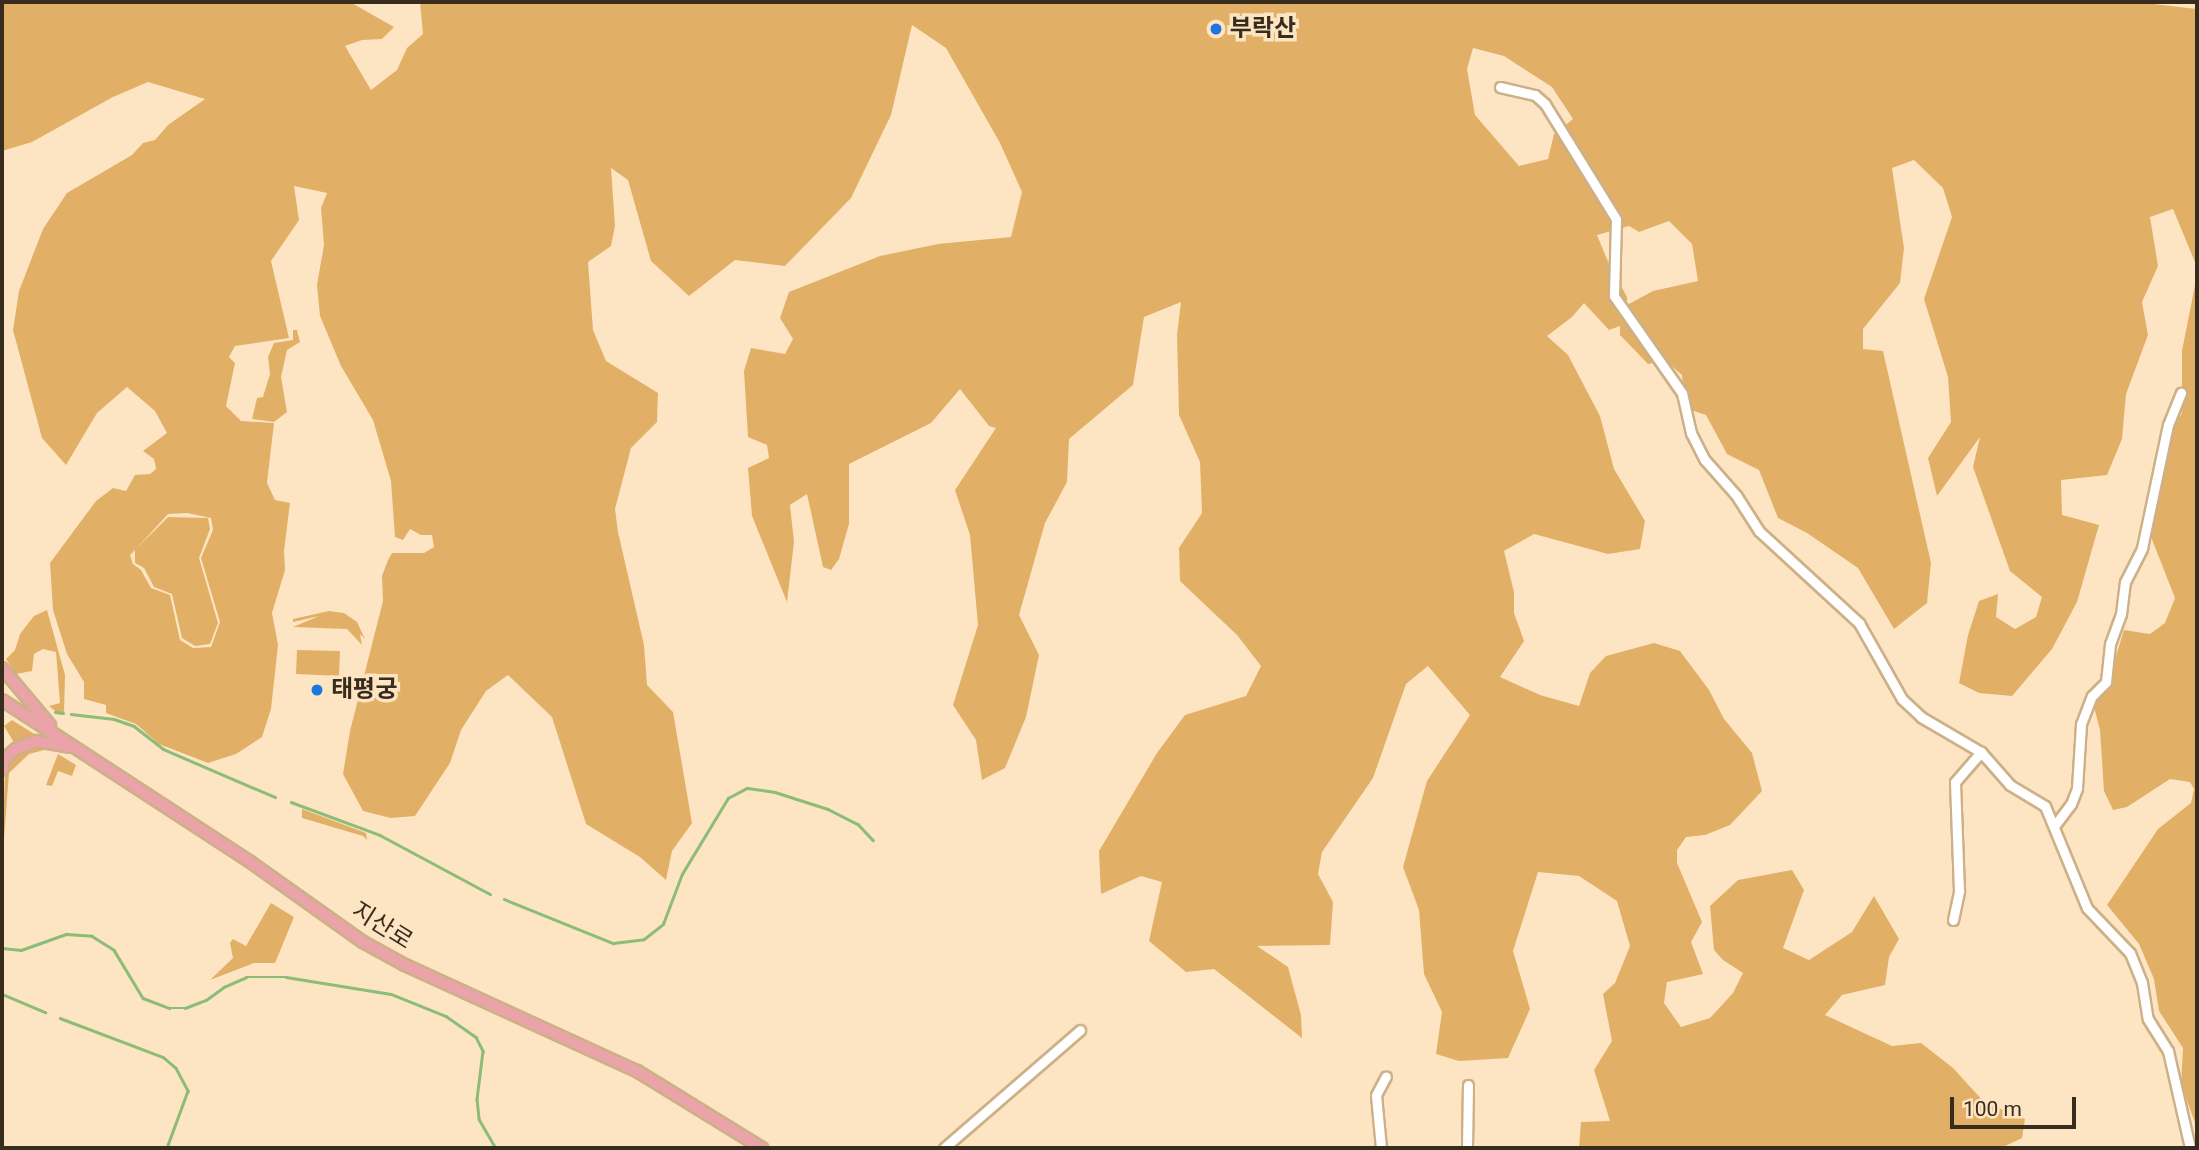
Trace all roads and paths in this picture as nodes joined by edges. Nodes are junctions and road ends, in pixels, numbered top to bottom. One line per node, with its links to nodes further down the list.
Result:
1 (1500, 87): 7 (street)
2 (2181, 393): 9 (street)
3 (2, 668): 5 (main road)
4 (2, 700): 5 (main road, 지산로)
5 (59, 736): 6 (main road, 지산로)
6 (81, 750): 8 (main road); 14 (main road, 지산로)
7 (1981, 752): 9 (street); 10 (street)
8 (2, 770)
9 (2055, 825): 18 (street)
10 (1952, 920)
11 (1080, 1030): 15 (street)
12 (1386, 1076): 16 (street)
13 (1468, 1085): 17 (street)
14 (762, 1148)
15 (944, 1148)
16 (1381, 1148)
17 (1467, 1148)
18 (2190, 1148)

